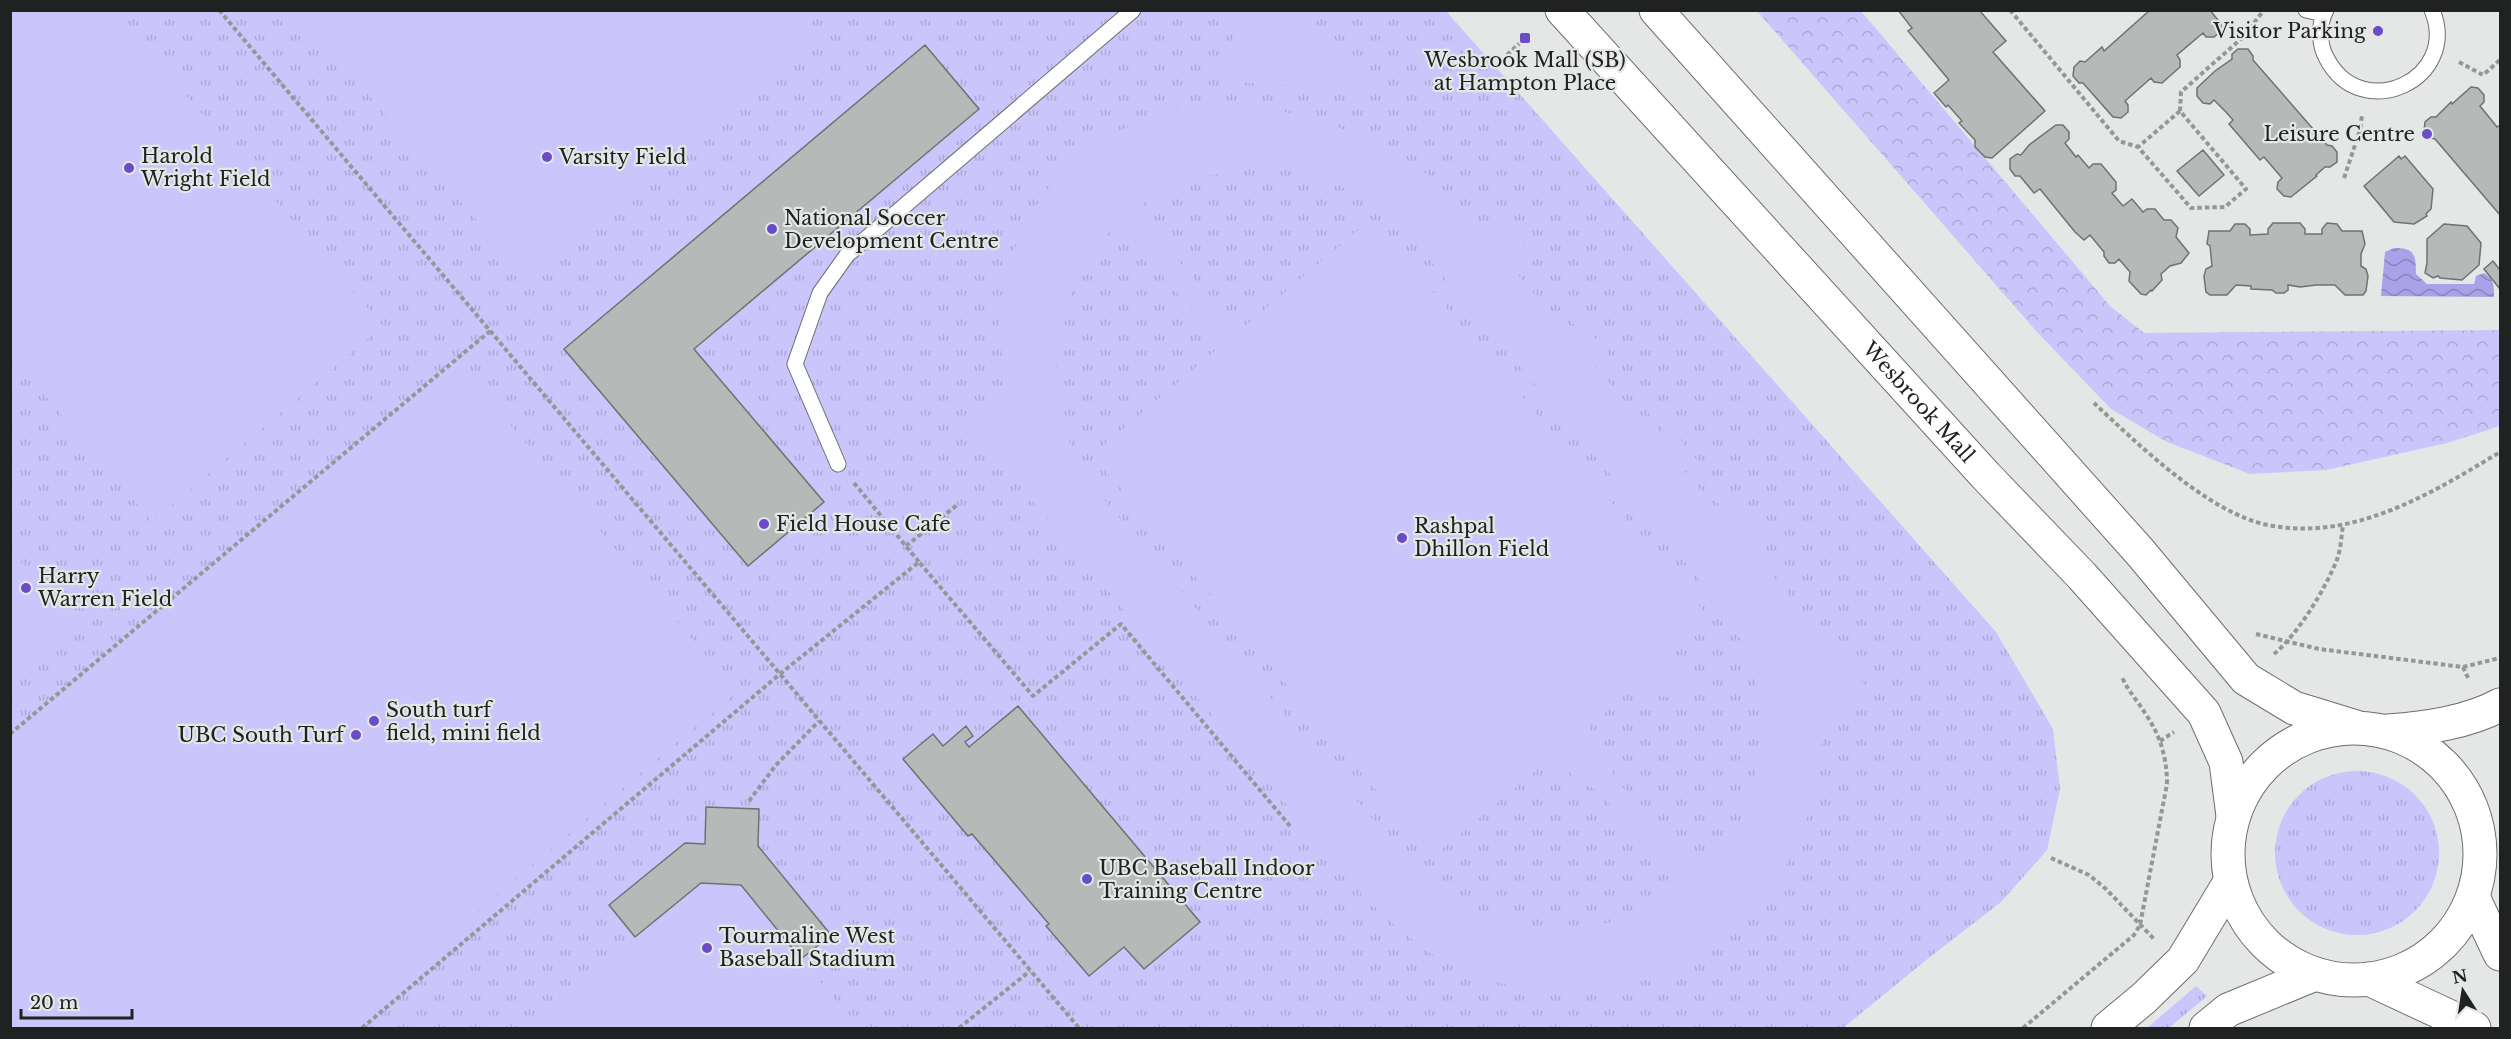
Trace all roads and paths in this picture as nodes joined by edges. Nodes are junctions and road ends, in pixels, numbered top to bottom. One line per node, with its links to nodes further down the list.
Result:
1 (219, 10): 18 (path)
2 (1134, 10): 21 (lane)
3 (1562, 10): 36 (main road, Wesbrook Mall)
4 (1656, 10): 33 (main road)
5 (2010, 10): 16 (path)
6 (2264, 10): 15 (path)
7 (2306, 10): 9 (lane)
8 (2432, 10): 14 (lane)
9 (2325, 12): 14 (lane)
10 (1525, 38): 11 (path)
11 (1507, 55)
12 (2500, 60): 13 (path)
13 (2484, 75)
14 (2364, 90): 17 (path)
15 (2180, 111): 16 (path); 16 (path)
16 (2139, 147)
17 (2344, 178)
18 (490, 331): 28 (path); 34 (path)
19 (2094, 403): 23 (path)
20 (2500, 452): 23 (path)
21 (838, 464): 24 (path)
22 (957, 505): 24 (path)
23 (2343, 526): 27 (path)
24 (906, 546): 25 (path)
25 (919, 562): 28 (path); 37 (path)
26 (2500, 658): 27 (path)
27 (2463, 667): 29 (path)
28 (780, 674): 32 (path); 49 (path)
29 (2473, 687)
30 (2128, 691): 43 (path)
31 (2500, 705): 33 (main road)
32 (819, 721): 35 (path); 46 (path)
33 (2371, 729): 36 (main road); 40 (main road)
34 (10, 734)
35 (749, 801)
36 (2233, 816): 41 (main road)
37 (1290, 826)
38 (2500, 829): 40 (main road)
39 (2051, 858): 43 (path)
40 (2481, 859): 42 (main road)
41 (2230, 882): 47 (main road); 53 (main road)
42 (2473, 897): 45 (main road); 48 (main road)
43 (2140, 925): 44 (path); 52 (path)
44 (2159, 943)
45 (2500, 954)
46 (1030, 971): 50 (path); 51 (path)
47 (2315, 974): 48 (main road); 54 (main road)
48 (2369, 979): 55 (main road)
49 (362, 1029)
50 (959, 1029)
51 (1079, 1029)
52 (2023, 1029)
53 (2108, 1029)
54 (2206, 1029)
55 (2474, 1029)

